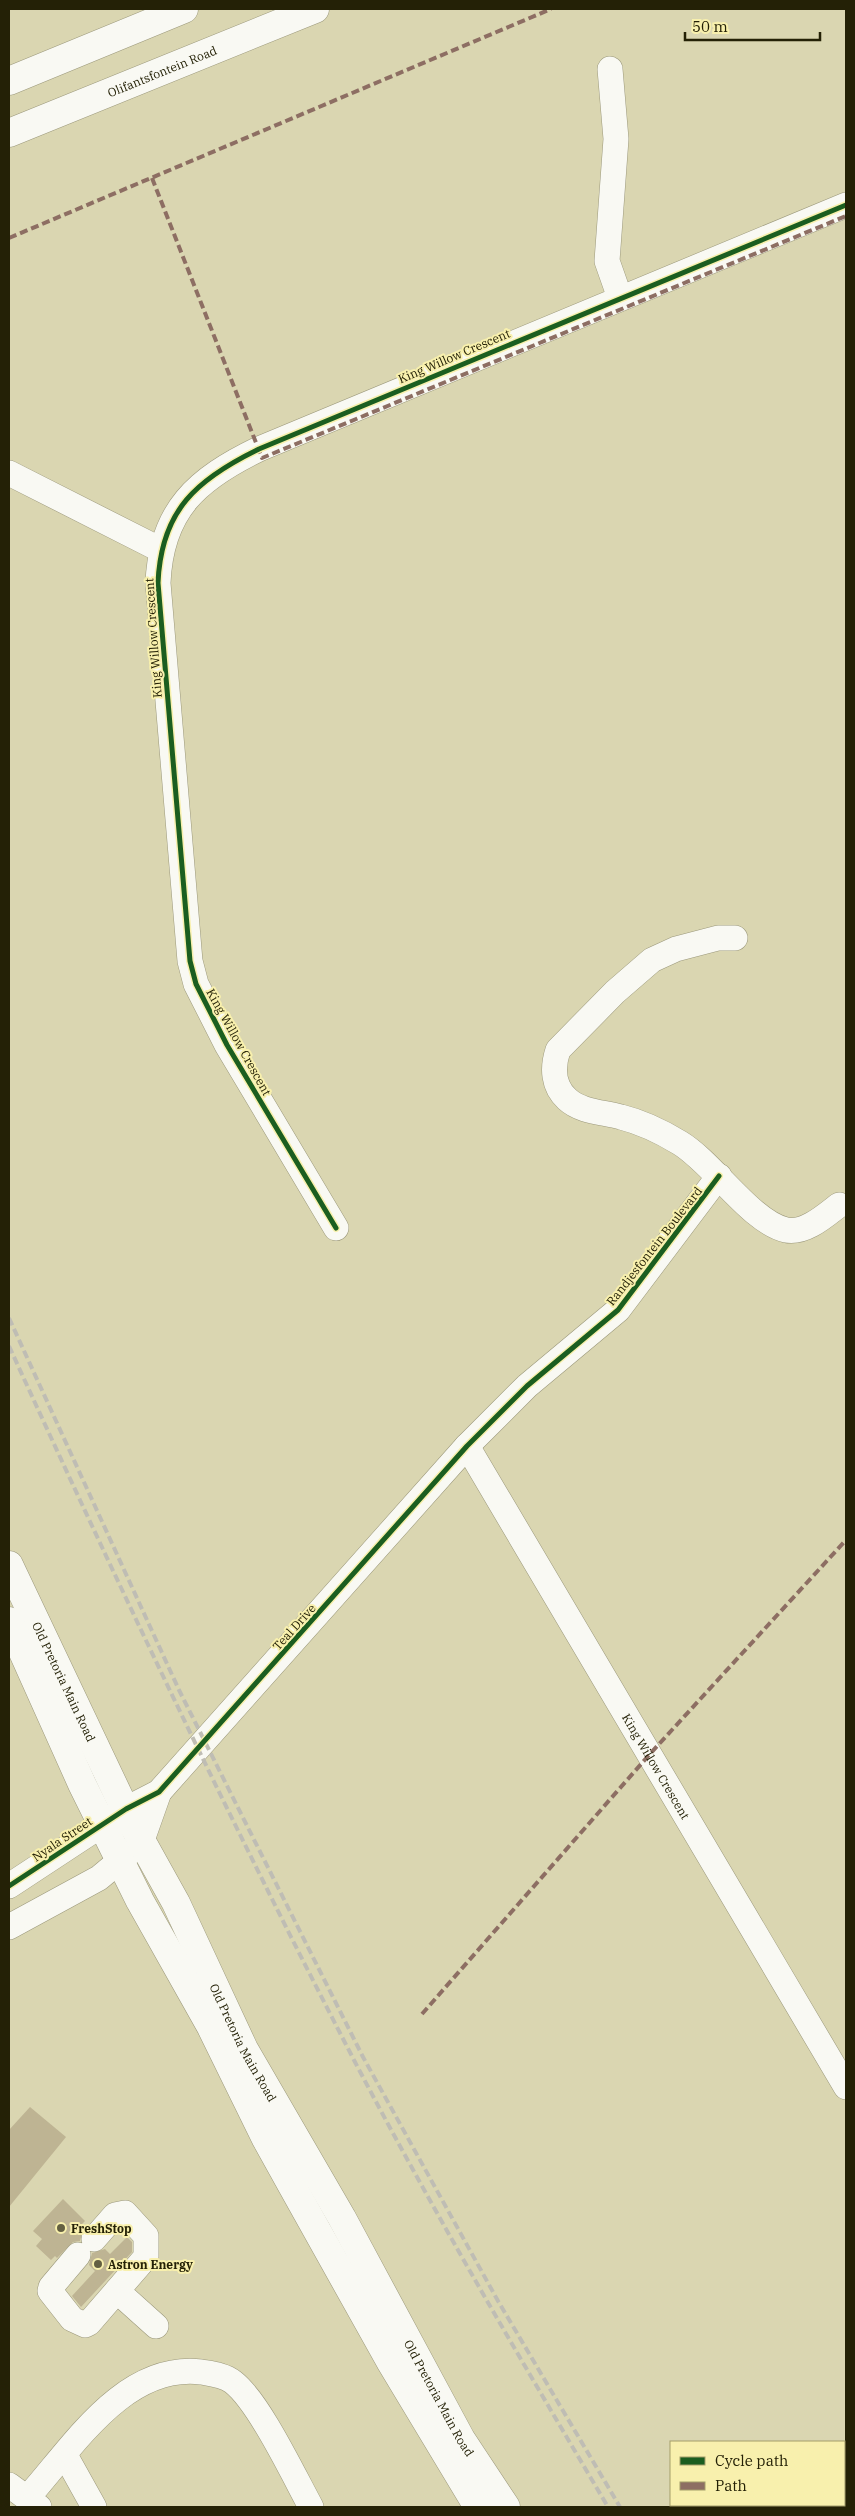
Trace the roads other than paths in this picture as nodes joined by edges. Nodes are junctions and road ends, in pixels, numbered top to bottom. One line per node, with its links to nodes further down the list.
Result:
1 (184, 9): 4 (main road)
2 (315, 9): 5 (main road, Olifantsfontein Road)
3 (610, 69): 7 (street)
4 (9, 81)
5 (9, 133)
6 (846, 205): 7 (street, King Willow Crescent)
7 (620, 298): 9 (street, King Willow Crescent)
8 (9, 473): 9 (street)
9 (161, 550): 13 (street, King Willow Crescent)
10 (735, 938): 11 (street)
11 (720, 1176): 12 (street); 14 (street, Randjesfontein Boulevard)
12 (839, 1205)
13 (336, 1228)
14 (467, 1446): 17 (street, Teal Drive); 23 (street, King Willow Crescent)
15 (9, 1565): 18 (main road, Old Pretoria Main Road)
16 (9, 1621): 19 (main road, Old Pretoria Main Road)
17 (159, 1792): 18 (street, Teal Drive); 20 (street, Teal Drive)
18 (126, 1809): 19 (street, Nyala Street); 20 (main road, Old Pretoria Main Road)
19 (102, 1824): 20 (main road, Old Pretoria Main Road); 21 (street, Nyala Street)
20 (131, 1852): 22 (street); 30 (main road, Old Pretoria Main Road); 31 (main road, Old Pretoria Main Road)
21 (9, 1886)
22 (9, 1926)
23 (846, 2087)
24 (117, 2291): 24 (street); 25 (street)
25 (156, 2326)
26 (65, 2455): 27 (street); 28 (street); 29 (street)
27 (25, 2496)
28 (94, 2507)
29 (311, 2507)
30 (478, 2507)
31 (506, 2507)

